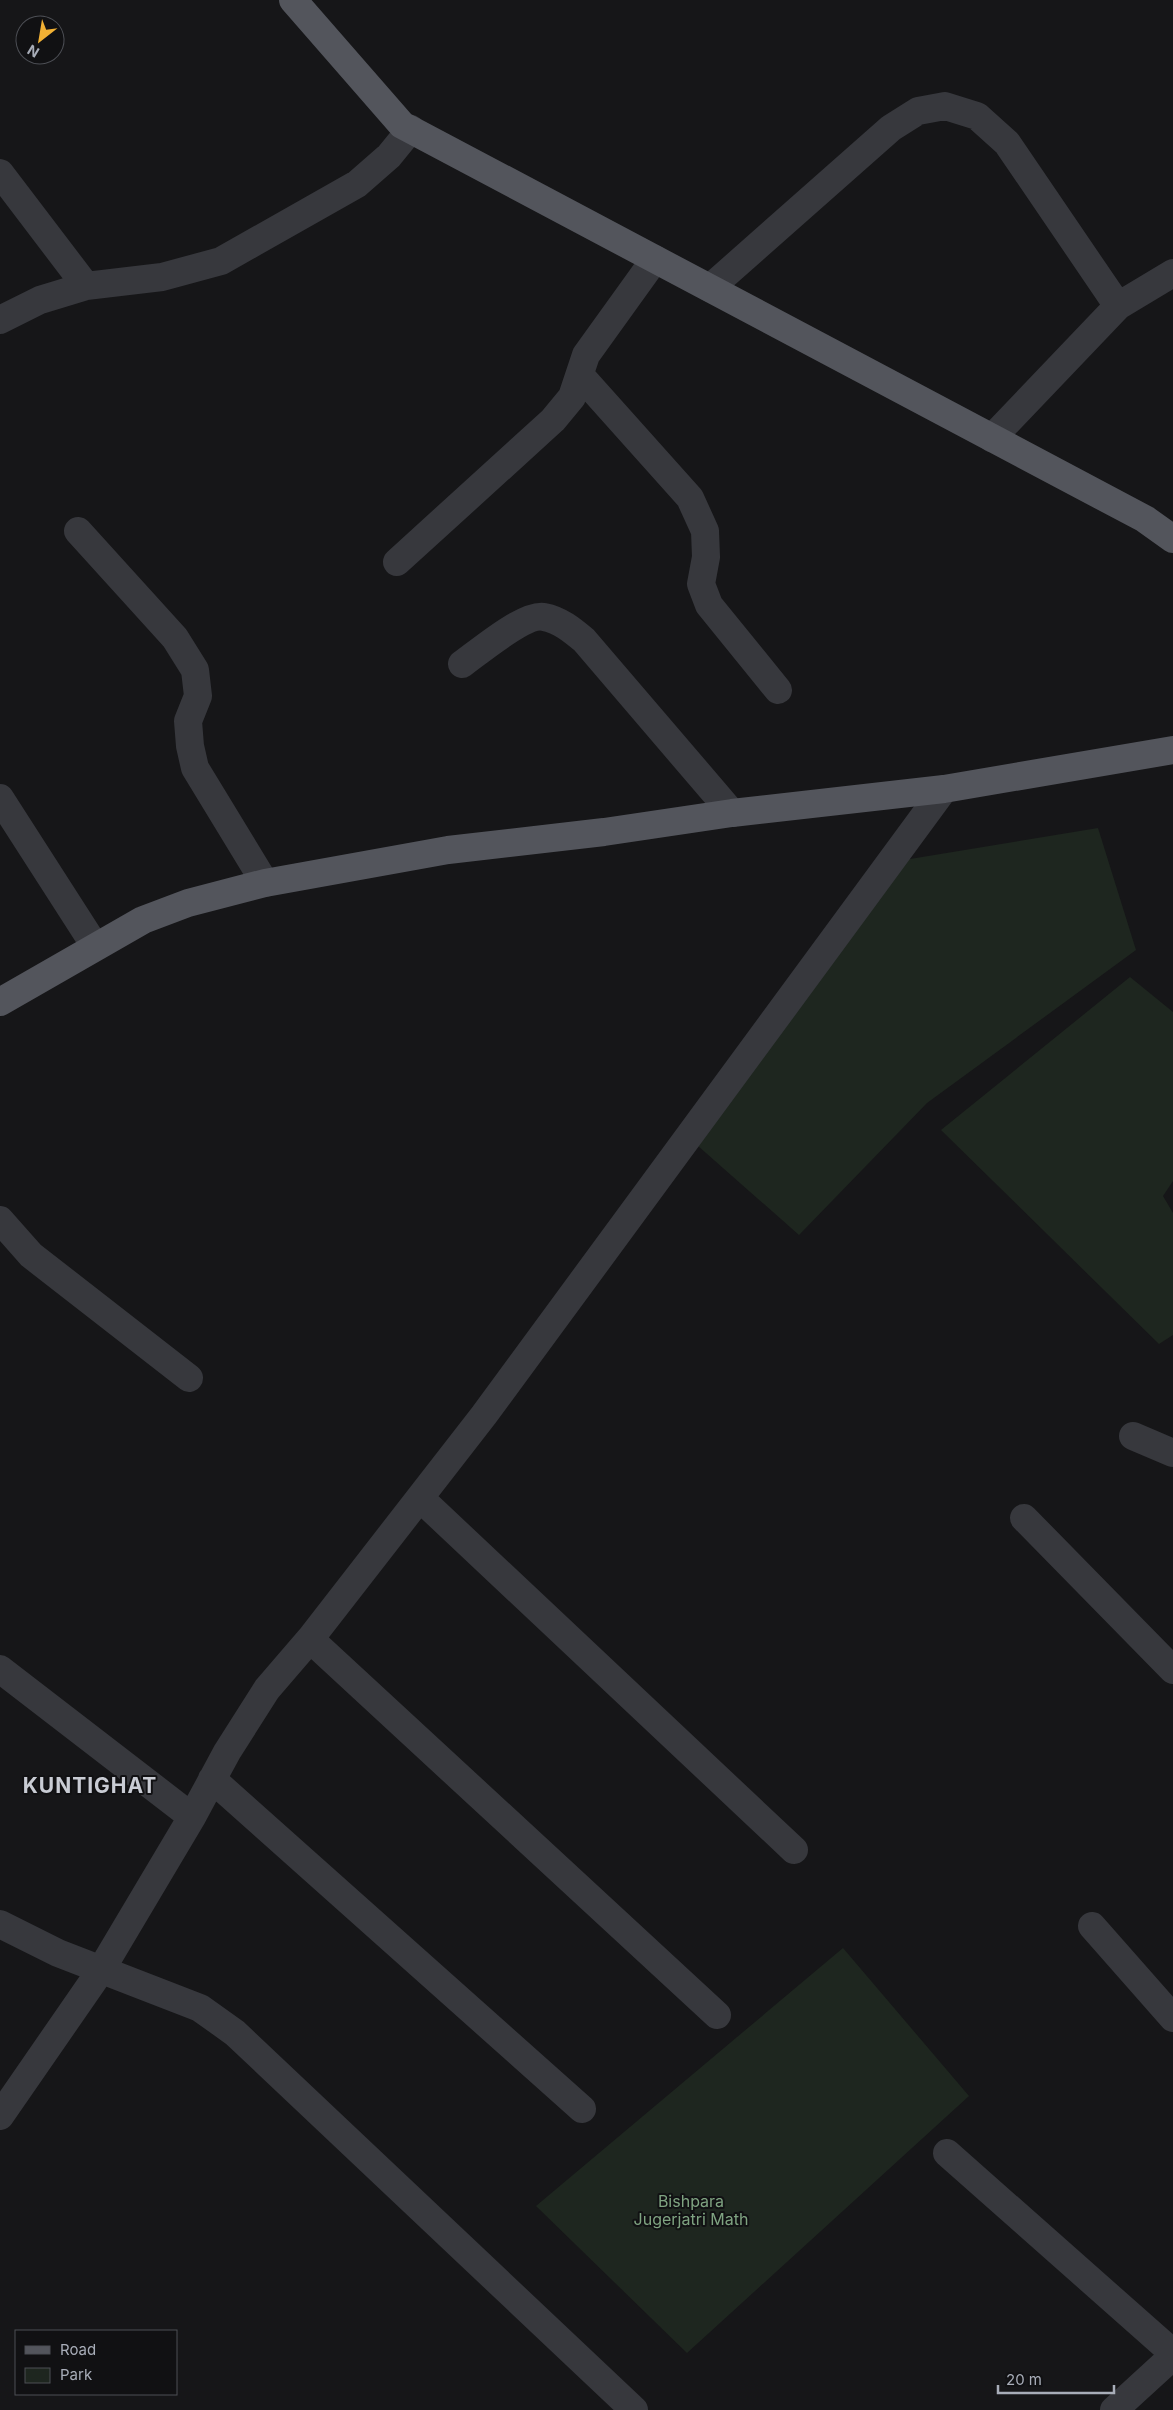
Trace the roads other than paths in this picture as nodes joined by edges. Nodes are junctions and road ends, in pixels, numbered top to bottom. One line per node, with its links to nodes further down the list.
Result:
1 (293, 0): 2 (main road)
2 (411, 129): 4 (main road); 6 (street)
3 (0, 173): 6 (street)
4 (655, 259): 7 (main road); 10 (street)
5 (1173, 273): 8 (street)
6 (86, 286): 9 (street)
7 (710, 288): 8 (street); 11 (main road)
8 (1118, 306): 11 (street)
9 (0, 320)
10 (580, 375): 14 (street); 16 (street)
11 (992, 438): 13 (main road)
12 (78, 531): 21 (street)
13 (1173, 539)
14 (397, 562)
15 (462, 664): 20 (street)
16 (778, 690)
17 (1173, 750): 18 (main road)
18 (944, 789): 20 (main road); 28 (street)
19 (0, 798): 22 (street)
20 (732, 813): 21 (main road)
21 (265, 883): 22 (main road)
22 (95, 946): 23 (main road)
23 (0, 1002)
24 (0, 1220): 25 (street)
25 (189, 1378)
26 (1133, 1436): 27 (street)
27 (1173, 1454)
28 (420, 1498): 30 (street); 35 (street)
29 (1024, 1518): 32 (street)
30 (310, 1639): 33 (street); 39 (street)
31 (0, 1668): 34 (street)
32 (1173, 1670)
33 (212, 1780): 34 (street); 41 (street)
34 (192, 1817): 38 (street)
35 (794, 1850)
36 (0, 1924): 38 (street)
37 (1092, 1926): 40 (street)
38 (101, 1970): 42 (street); 45 (street)
39 (717, 2015)
40 (1173, 2018)
41 (582, 2109)
42 (0, 2116)
43 (947, 2153): 44 (street)
44 (1173, 2355): 46 (street)
45 (634, 2410)
46 (1114, 2410)

